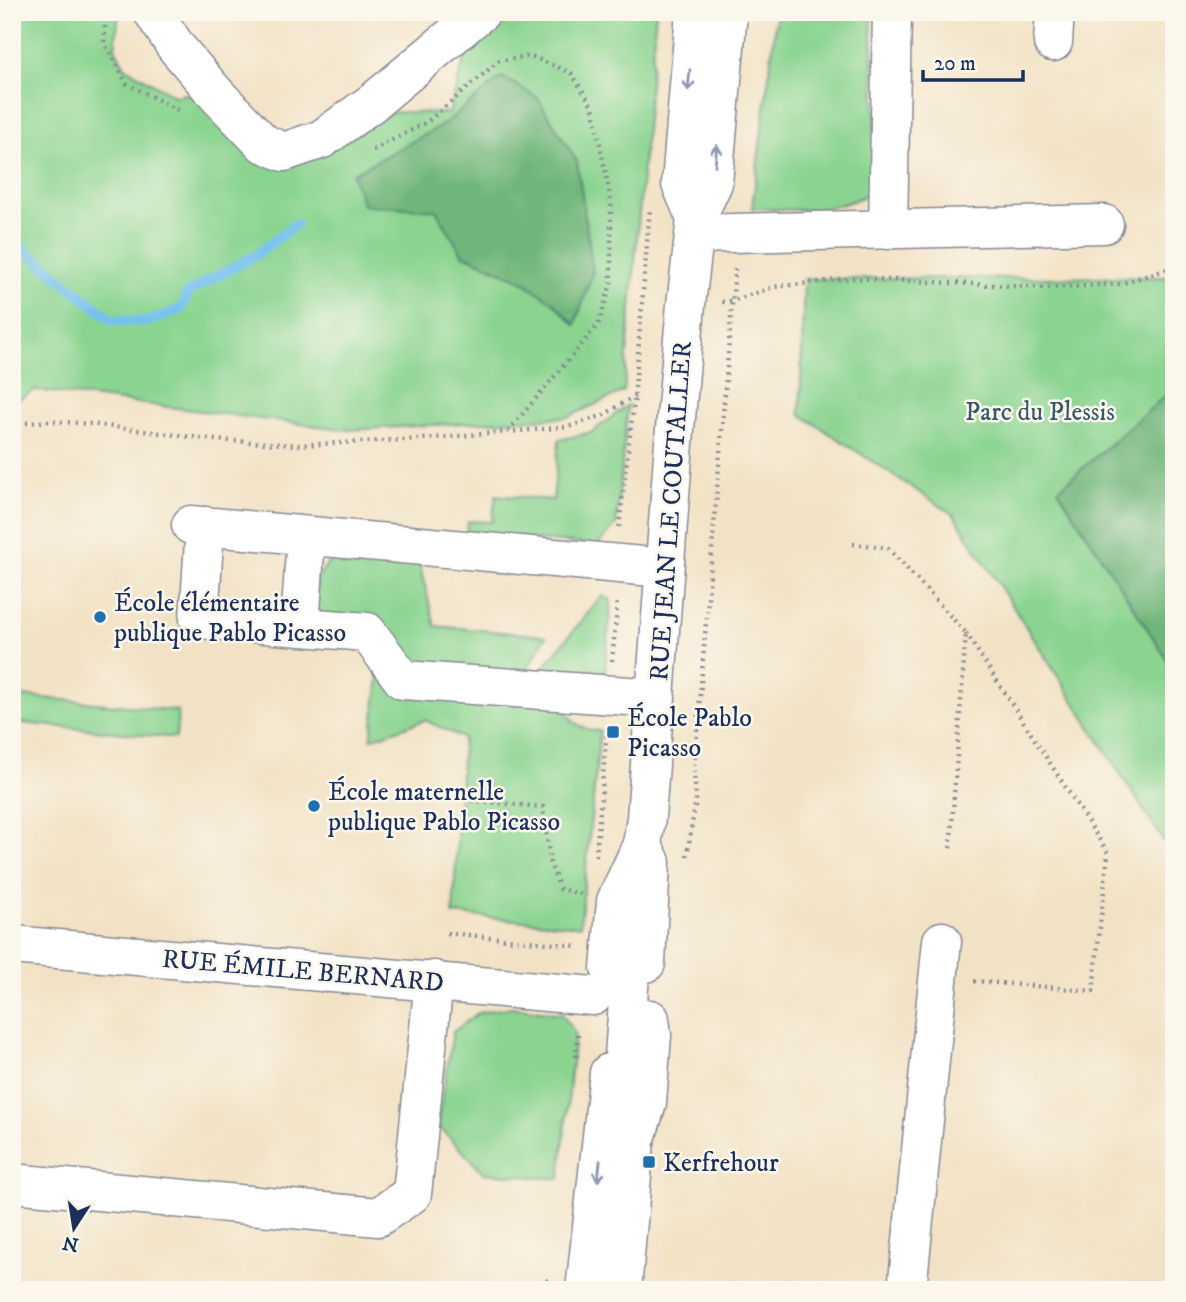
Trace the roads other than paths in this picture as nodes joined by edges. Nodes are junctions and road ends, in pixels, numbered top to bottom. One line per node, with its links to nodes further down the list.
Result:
1 (153, 12): 2 (street)
2 (481, 12)
3 (695, 12): 7 (street, RUE JEAN LE COUTALLER, one-way to 7)
4 (728, 12): 7 (street, RUE JEAN LE COUTALLER, one-way to 4)
5 (892, 12): 8 (street)
6 (1104, 224): 8 (street)
7 (695, 227): 8 (street); 10 (street, RUE JEAN LE COUTALLER)
8 (888, 230)
9 (306, 536): 10 (street); 11 (street); 11 (street)
10 (664, 568): 12 (street, RUE JEAN LE COUTALLER)
11 (300, 627): 12 (street)
12 (656, 698): 13 (street, RUE JEAN LE COUTALLER)
13 (642, 845): 17 (street, RUE JEAN LE COUTALLER); 17 (street, RUE JEAN LE COUTALLER)
14 (942, 941): 21 (street)
15 (12, 945): 16 (street, RUE ÉMILE BERNARD)
16 (434, 981): 17 (street, RUE ÉMILE BERNARD); 18 (street)
17 (616, 993): 19 (street, RUE JEAN LE COUTALLER, one-way to 19); 20 (street, RUE JEAN LE COUTALLER)
18 (12, 1183)
19 (563, 1282)
20 (622, 1290)
21 (907, 1290)

